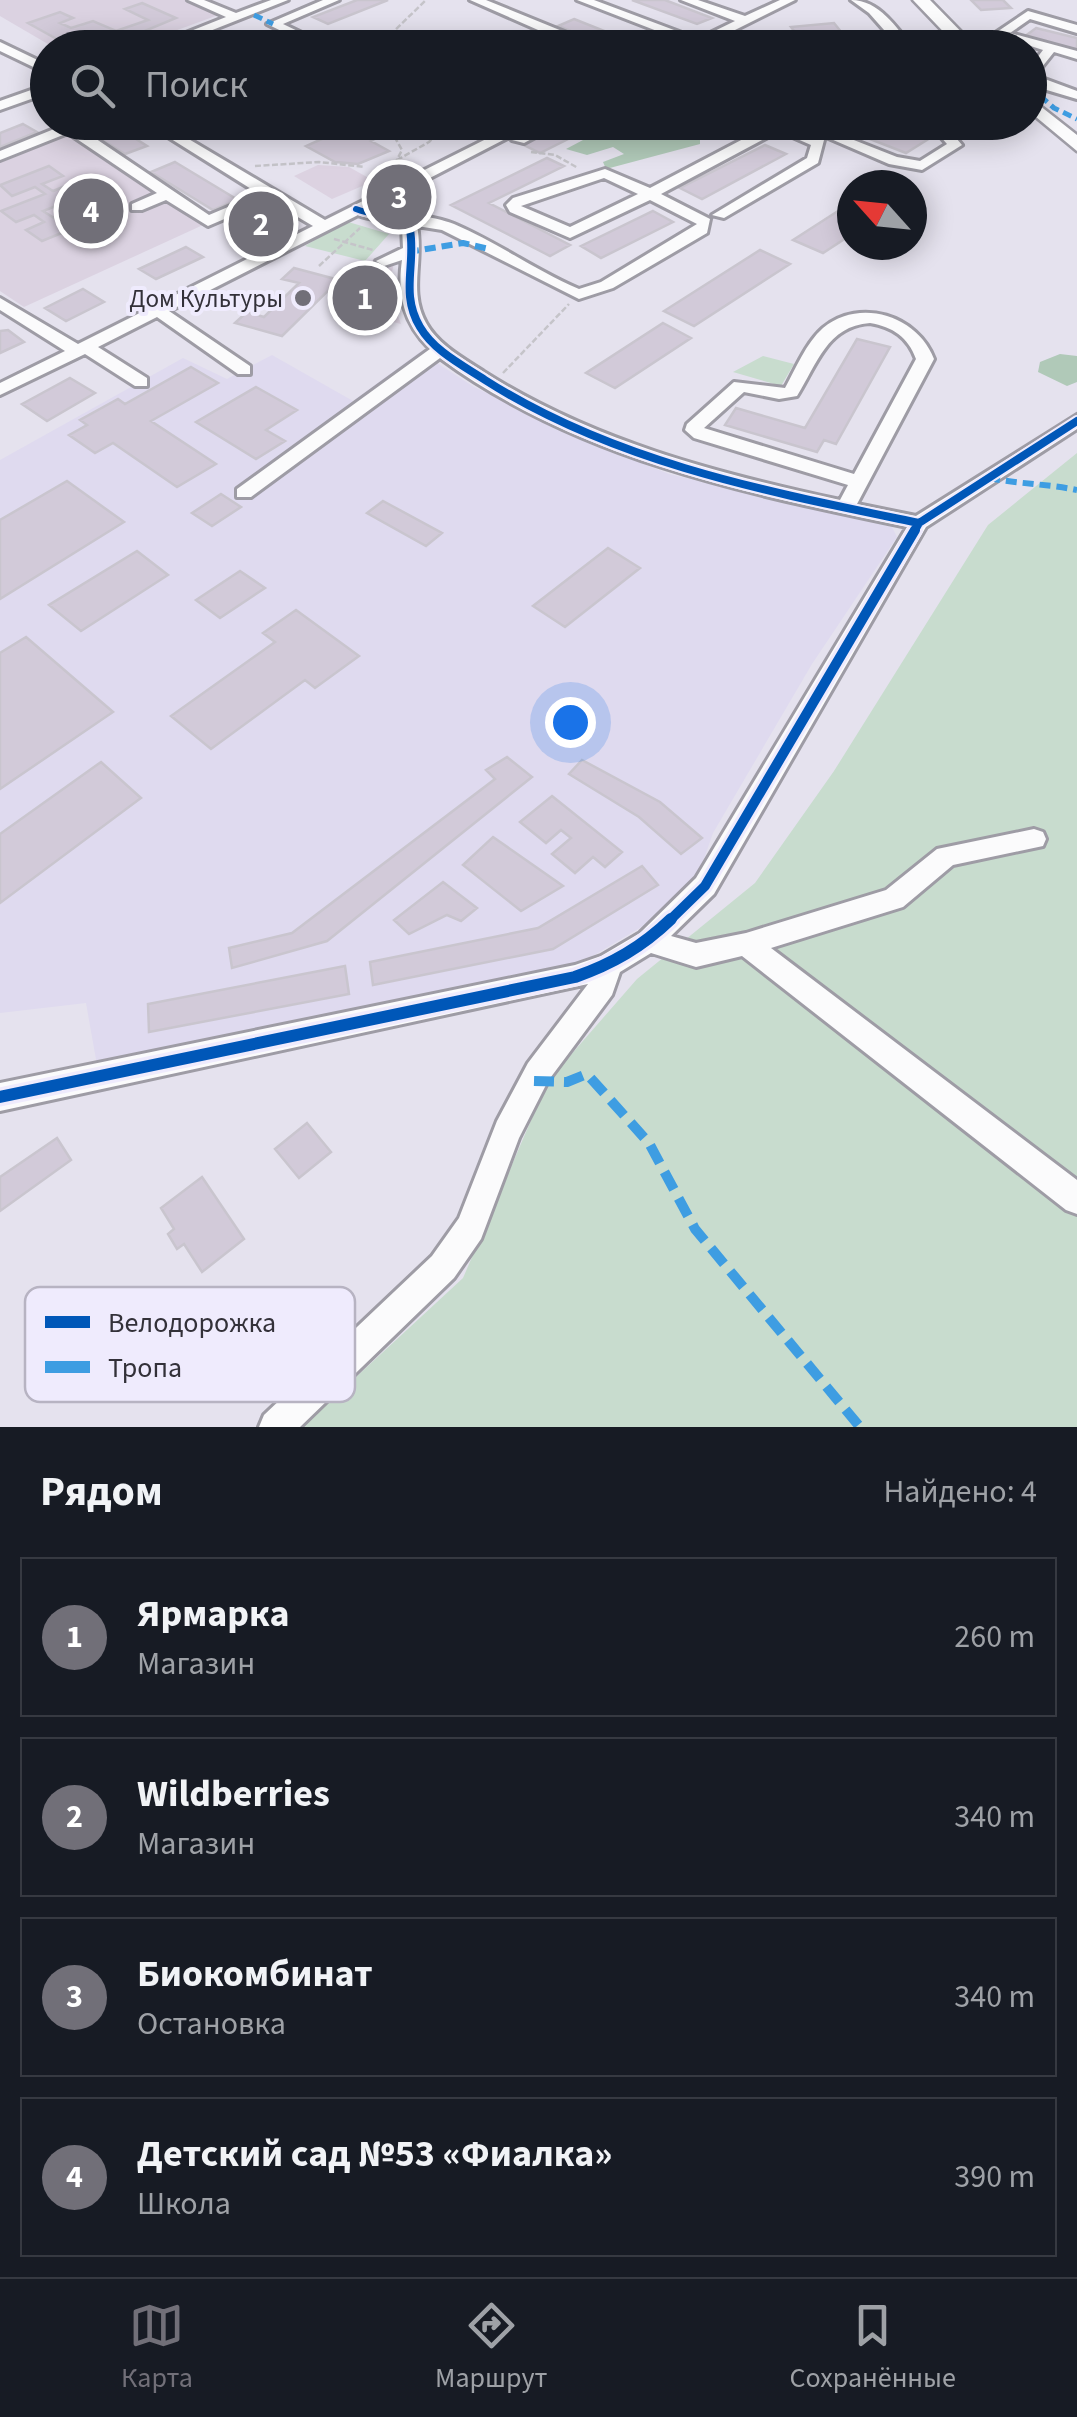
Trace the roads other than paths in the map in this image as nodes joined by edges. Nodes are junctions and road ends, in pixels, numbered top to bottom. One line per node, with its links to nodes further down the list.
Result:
1 (194, 0): 10 (street)
2 (282, 0): 10 (street)
3 (333, 0): 13 (street)
4 (476, 0): 14 (street)
5 (583, 0): 15 (street)
6 (686, 0): 11 (street)
7 (789, 0): 11 (street)
8 (856, 0): 17 (street)
9 (920, 0): 18 (main road)
10 (236, 17): 12 (street)
11 (746, 21): 16 (street)
12 (202, 30)
13 (286, 30)
14 (547, 30)
15 (656, 30)
16 (726, 30)
17 (891, 30)
18 (951, 30)
19 (1006, 30): 20 (street)
20 (1077, 30)
21 (0, 46): 25 (street)
22 (1049, 50): 23 (street); 24 (street)
23 (1047, 53)
24 (1077, 58): 26 (street)
25 (30, 61)
26 (1047, 69)
27 (1047, 81): 28 (street)
28 (1077, 95)
29 (30, 101): 30 (street)
30 (0, 106)
31 (1047, 119): 39 (main road)
32 (33, 140): 40 (street)
33 (87, 140): 43 (street)
34 (180, 140): 45 (street)
35 (503, 140): 42 (street)
36 (753, 140): 44 (street)
37 (825, 140): 38 (street); 48 (street)
38 (951, 140)
39 (1077, 146)
40 (0, 156)
41 (386, 179): 42 (street)
42 (403, 186): 46 (street)
43 (168, 194): 45 (street); 47 (street)
44 (650, 194): 44 (street); 50 (street)
45 (268, 195): 51 (street)
46 (384, 196): 49 (street); 50 (street)
47 (137, 207)
48 (719, 215)
49 (360, 216): 50 (street); 51 (street)
50 (397, 216): 52 (street)
51 (322, 225): 55 (street)
52 (408, 252): 53 (street); 56 (street)
53 (384, 260)
54 (0, 303): 57 (street)
55 (158, 310): 57 (street); 58 (street)
56 (440, 350): 63 (street); 64 (street)
57 (74, 353): 59 (street); 60 (street)
58 (244, 370)
59 (141, 382)
60 (8, 394)
61 (1077, 421): 65 (street)
62 (860, 482): 62 (street); 64 (street)
63 (244, 493)
64 (846, 507): 65 (street)
65 (918, 524): 67 (street)
66 (1034, 839): 68 (street)
67 (649, 941): 68 (street); 69 (street)
68 (746, 944): 71 (street)
69 (608, 966): 70 (street); 72 (street)
70 (0, 1098)
71 (1077, 1199)
72 (355, 1352)
73 (302, 1402): 74 (street)
74 (276, 1427)

